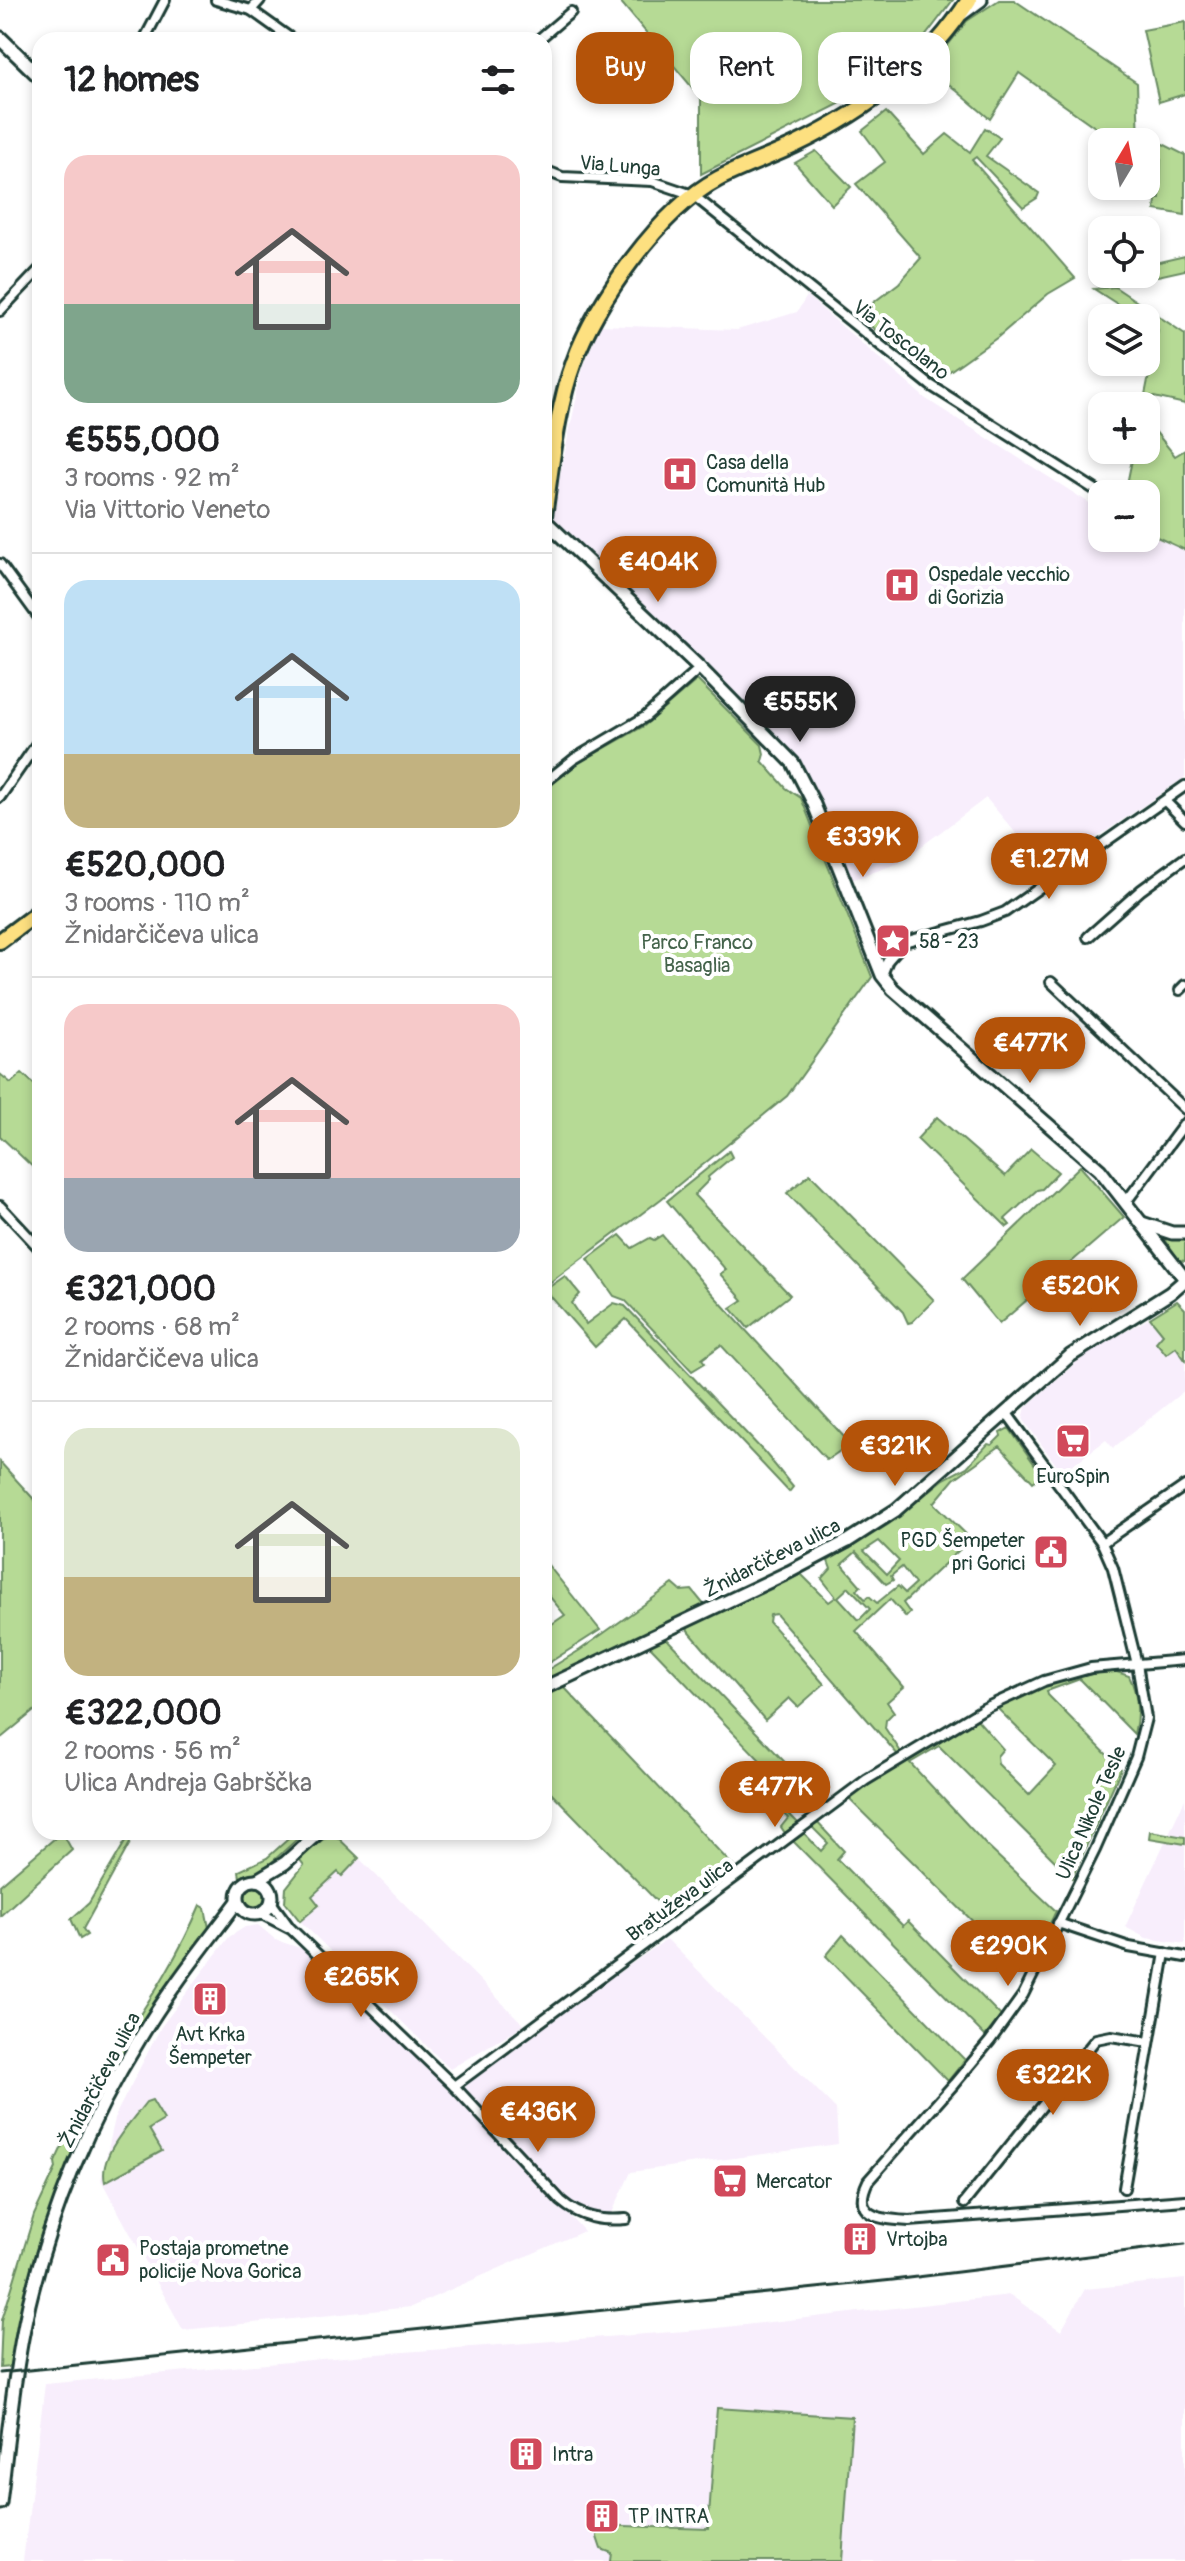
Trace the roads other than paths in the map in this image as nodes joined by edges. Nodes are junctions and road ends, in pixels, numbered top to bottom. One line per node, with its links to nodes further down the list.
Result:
1 (165, 0): 9 (street)
2 (216, 0): 6 (street)
3 (260, 0): 6 (street)
4 (969, 0): 8 (main road)
5 (981, 0): 8 (street)
6 (251, 10): 10 (street)
7 (571, 12): 11 (street)
8 (959, 17): 15 (main road)
9 (148, 32)
10 (282, 32)
11 (547, 32)
12 (0, 38): 13 (main road)
13 (32, 69)
14 (552, 173): 15 (street, Via Lunga)
15 (693, 195): 18 (main road); 19 (street, Via Toscolano)
16 (32, 277): 17 (street)
17 (0, 311)
18 (552, 472)
19 (1088, 485)
20 (552, 526): 23 (street)
21 (0, 564): 22 (street)
22 (32, 608)
23 (700, 668): 25 (street); 34 (street)
24 (32, 751): 27 (street)
25 (552, 777)
26 (1185, 786): 28 (street)
27 (0, 797)
28 (1165, 801): 29 (street); 34 (street)
29 (1185, 821)
30 (1185, 858): 32 (street)
31 (32, 917): 33 (main road)
32 (1088, 937)
33 (0, 941)
34 (881, 972): 38 (street)
35 (1051, 982): 36 (street)
36 (1185, 1109)
37 (1185, 1123): 38 (street)
38 (1126, 1202): 40 (street)
39 (0, 1206): 42 (street)
40 (1141, 1222): 41 (street); 43 (street)
41 (1185, 1233)
42 (32, 1240)
43 (1185, 1280): 44 (street, Žnidarčičeva ulica)
44 (1006, 1412): 46 (street, Ulica Nikole Tesle); 49 (street, Žnidarčičeva ulica)
45 (1185, 1486): 46 (street)
46 (1102, 1543): 48 (street, Ulica Nikole Tesle)
47 (1185, 1660): 48 (street, Bratuževa ulica)
48 (1137, 1664): 57 (street, Ulica Nikole Tesle); 63 (street, Bratuževa ulica)
49 (552, 1684)
50 (310, 1840): 51 (street, Žnidarčičeva ulica)
51 (285, 1863): 52 (street, Žnidarčičeva ulica); 53 (street, Žnidarčičeva ulica)
52 (257, 1880): 53 (street, Žnidarčičeva ulica); 54 (street, Žnidarčičeva ulica)
53 (271, 1896): 56 (street, Žnidarčičeva ulica); 58 (street, Žnidarčičeva ulica)
54 (238, 1901): 55 (street); 59 (street, Žnidarčičeva ulica)
55 (247, 1913): 56 (street, Žnidarčičeva ulica); 59 (street, Žnidarčičeva ulica)
56 (260, 1913): 58 (street, Žnidarčičeva ulica)
57 (1058, 1923): 60 (street); 65 (street, Ulica Nikole Tesle)
58 (290, 1928): 63 (street, Žnidarčičeva ulica)
59 (216, 1930): 68 (street, Žnidarčičeva ulica)
60 (1165, 1953): 61 (street); 62 (street)
61 (1185, 1957)
62 (1148, 2042): 64 (street); 66 (street)
63 (454, 2086): 67 (street)
64 (1124, 2188)
65 (1185, 2200)
66 (964, 2203)
67 (626, 2219)
68 (0, 2503)

